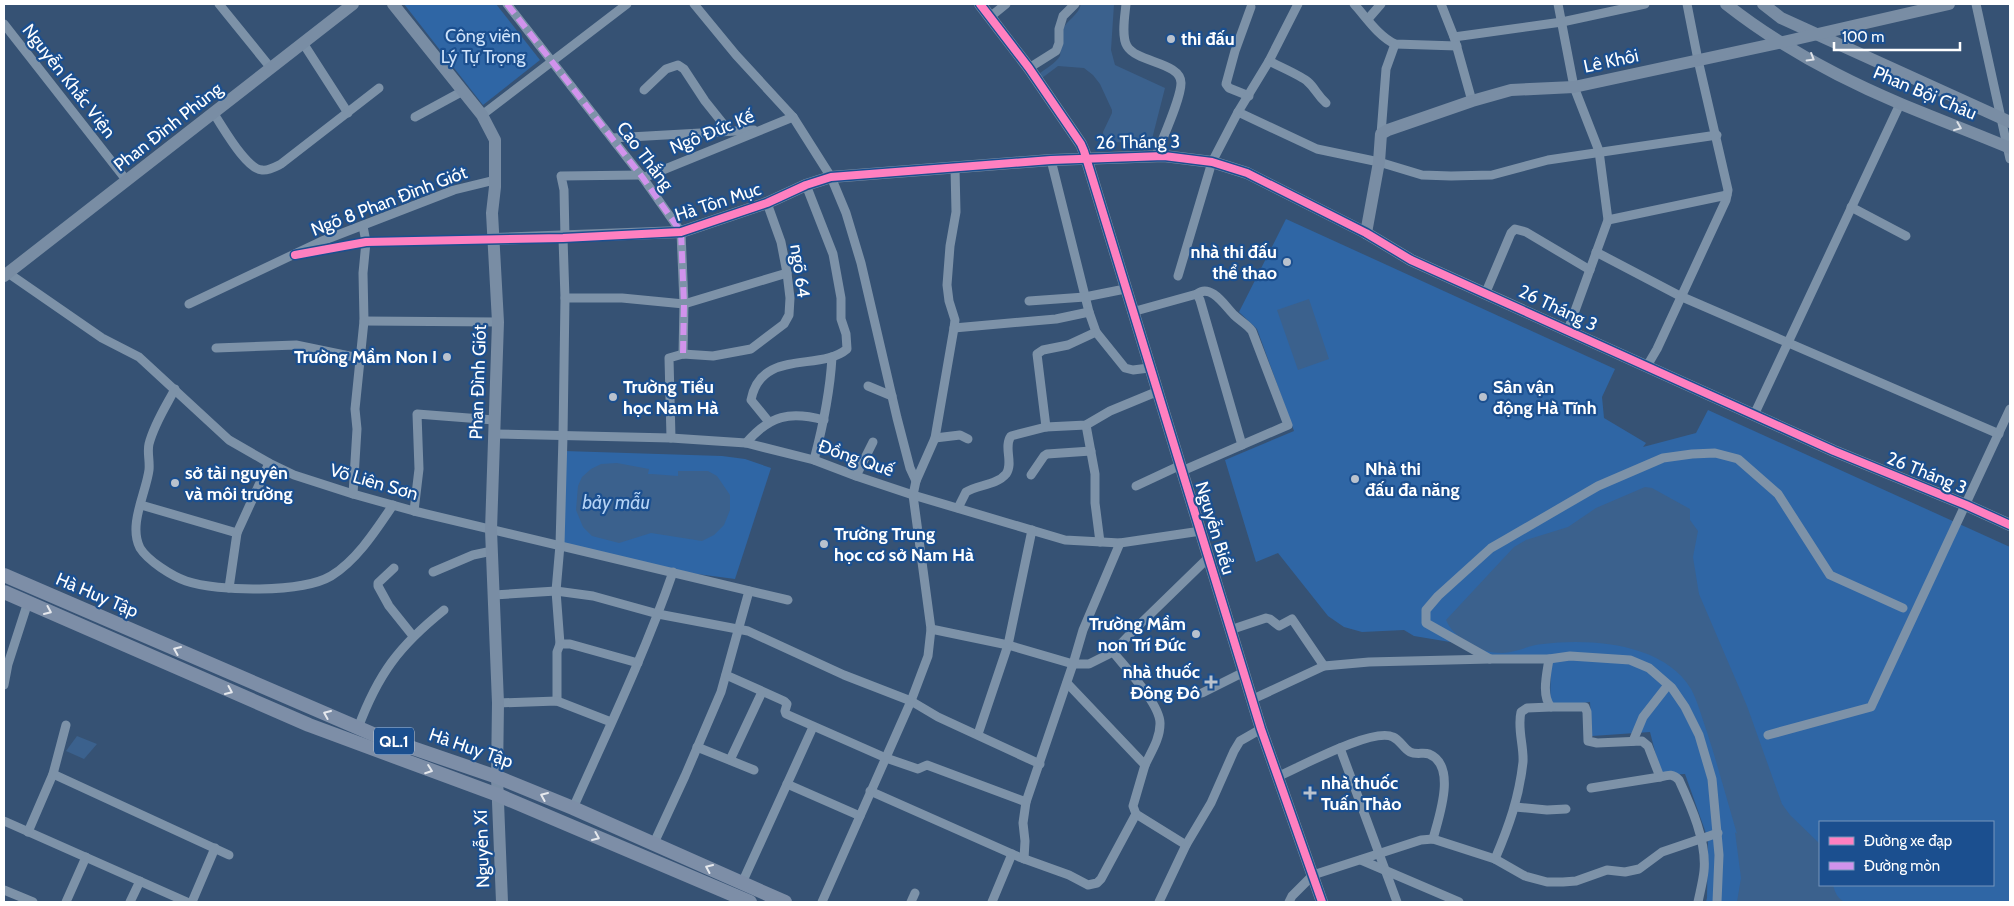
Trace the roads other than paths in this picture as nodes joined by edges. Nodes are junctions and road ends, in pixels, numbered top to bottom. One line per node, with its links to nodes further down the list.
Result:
1 (220, 4): 36 (street)
2 (353, 4): 30 (street, Phan Đình Phùng)
3 (393, 4): 41 (street, Phan Đình Giót)
4 (508, 4): 34 (street, Cao Thắng)
5 (627, 4): 34 (street)
6 (694, 4): 51 (street)
7 (980, 4): 23 (street, Nguyễn Biểu)
8 (1006, 4): 23 (street)
9 (1075, 4): 37 (street)
10 (1126, 4): 60 (street)
11 (1298, 4): 35 (street)
12 (1354, 4): 24 (street)
13 (1381, 4): 24 (street)
14 (1440, 4): 28 (street)
15 (1558, 4): 25 (street)
16 (1645, 4): 25 (street)
17 (1688, 4): 33 (street)
18 (1726, 4): 29 (street, Phan Bội Châu)
19 (1763, 4): 27 (street, Phan Bội Châu)
20 (1949, 4): 27 (street, Lê Khôi)
21 (1976, 4): 52 (street)
22 (1251, 7): 42 (street)
23 (990, 17): 37 (street, Nguyễn Biểu)
24 (1368, 20): 31 (street)
25 (1562, 22): 28 (street); 38 (street)
26 (4, 24): 69 (street, Nguyễn Khắc Viện)
27 (1817, 34): 29 (street, Lê Khôi); 52 (street, Phan Bội Châu)
28 (1454, 37): 32 (street)
29 (1783, 42): 33 (street, Lê Khôi); 45 (street, Phan Bội Châu, one-way to 45)
30 (303, 43): 36 (street, Phan Đình Phùng); 47 (street)
31 (1395, 44): 32 (street); 55 (street)
32 (1457, 46): 43 (street)
33 (1698, 60): 38 (street, Lê Khôi); 56 (street)
34 (552, 61): 49 (street); 57 (street, Cao Thắng)
35 (1269, 61): 42 (street); 44 (street)
36 (270, 67): 48 (street, Phan Đình Phùng)
37 (1029, 68): 62 (street, Nguyễn Biểu)
38 (1574, 87): 43 (street, Lê Khôi); 58 (street)
39 (379, 88): 47 (street)
40 (644, 90): 54 (street)
41 (463, 91): 49 (street, Phan Đình Giót); 50 (street)
42 (1249, 96): 46 (street)
43 (1472, 101): 55 (street, Lê Khôi)
44 (1326, 103)
45 (1900, 104): 59 (street, Phan Bội Châu, one-way to 59); 73 (street)
46 (1238, 112): 63 (street); 64 (street)
47 (348, 113): 48 (street)
48 (214, 114): 69 (street, Phan Đình Phùng)
49 (482, 115): 68 (street, Phan Đình Giót)
50 (414, 117)
51 (793, 117): 53 (street, Ngô Đức Kế); 67 (street)
52 (2006, 120): 59 (street)
53 (760, 130): 54 (street); 66 (street, Ngô Đức Kế)
54 (729, 131): 57 (street)
55 (1381, 134): 64 (street)
56 (1717, 135): 58 (street); 71 (street)
57 (612, 138): 66 (street, Cao Thắng)
58 (1599, 151): 64 (street); 74 (street)
59 (2010, 151)
60 (1156, 156): 62 (street, 26 Tháng 3); 63 (street, 26 Tháng 3)
61 (1051, 160): 62 (street, Hà Tôn Mục); 65 (street, Hà Tôn Mục); 92 (street)
62 (1087, 160): 88 (street, Nguyễn Biểu)
63 (1212, 162): 77 (street, 26 Tháng 3); 87 (street)
64 (1379, 162): 77 (street)
65 (955, 168): 67 (street, Hà Tôn Mục); 101 (street)
66 (642, 176): 76 (street, Cao Thắng); 79 (street)
67 (831, 177): 70 (street, Hà Tôn Mục); 114 (street)
68 (495, 180): 75 (street, Ngõ 8 Phan Đình Giót); 80 (street, Phan Đình Giót)
69 (127, 181): 85 (street, Phan Đình Phùng)
70 (806, 185): 72 (street, Hà Tôn Mục); 107 (street)
71 (1727, 194): 74 (street); 91 (street)
72 (767, 203): 76 (street, Hà Tôn Mục); 86 (street, ngõ 64)
73 (1851, 207): 78 (street); 104 (street)
74 (1608, 220): 82 (street)
75 (363, 226): 81 (street); 83 (street, Ngõ 8 Phan Đình Giót)
76 (682, 232): 79 (street, Hà Tôn Mục); 96 (street)
77 (1366, 233): 89 (street, 26 Tháng 3)
78 (1906, 236)
79 (564, 238): 80 (street, Hà Tôn Mục); 93 (street)
80 (495, 239): 81 (street, Hà Tôn Mục); 100 (street, Phan Đình Giót)
81 (366, 242): 83 (street, Hà Tôn Mục); 99 (street)
82 (1596, 252): 84 (street); 91 (street)
83 (295, 255): 95 (street)
84 (1590, 270): 89 (street); 102 (street)
85 (5, 272): 112 (street, Võ Liên Sơn)
86 (787, 273): 96 (street); 106 (street, ngõ 64)
87 (1178, 276)
88 (1125, 289): 92 (street); 98 (street, Nguyễn Biểu)
89 (1486, 292): 102 (street, 26 Tháng 3)
90 (1197, 294): 98 (street); 130 (street); 130 (street)
91 (1680, 296): 104 (street); 109 (street)
92 (1085, 297): 94 (street); 97 (street)
93 (565, 298): 96 (street); 124 (street)
94 (1029, 301)
95 (189, 304)
96 (684, 304): 106 (street)
97 (1089, 312): 101 (street); 103 (street)
98 (1132, 312): 110 (street, Nguyễn Biểu)
99 (364, 321): 100 (street); 108 (street)
100 (498, 322): 117 (street, Phan Đình Giót)
101 (954, 328): 126 (street)
102 (1568, 330): 109 (street, 26 Tháng 3)
103 (1096, 332): 110 (street); 121 (street)
104 (1788, 343): 116 (street); 123 (street)
105 (216, 348): 108 (street)
106 (683, 354): 125 (street)
107 (832, 357): 118 (street); 119 (street)
108 (359, 358): 139 (street)
109 (1647, 366): 116 (street, 26 Tháng 3)
110 (1149, 368): 113 (street, Nguyễn Biểu)
111 (868, 386): 114 (street)
112 (175, 389): 133 (street, Võ Liên Sơn); 141 (street)
113 (1156, 392): 120 (street); 134 (street, Nguyễn Biểu)
114 (892, 396): 137 (street)
115 (2010, 409): 123 (street)
116 (1754, 414): 143 (street, 26 Tháng 3)
117 (494, 420): 122 (street, Phan Đình Giót); 145 (street)
118 (824, 420): 119 (street); 132 (street)
119 (769, 422): 129 (street)
120 (1086, 425): 121 (street); 131 (street)
121 (1046, 427): 144 (street)
122 (494, 434): 124 (street, Đồng Quế); 147 (street, Phan Đình Giót)
123 (1999, 434): 143 (street)
124 (563, 436): 125 (street, Đồng Quế); 153 (street)
125 (671, 438): 129 (street, Đồng Quế)
126 (935, 438): 127 (street); 137 (street)
127 (968, 439)
128 (873, 442): 136 (street)
129 (746, 443): 132 (street, Đồng Quế)
130 (1242, 445): 134 (street)
131 (1091, 451): 135 (street); 151 (street)
132 (814, 460): 136 (street, Đồng Quế)
133 (269, 463): 139 (street, Võ Liên Sơn); 150 (street)
134 (1181, 468): 138 (street); 149 (street, Nguyễn Biểu)
135 (1031, 474)
136 (856, 476): 140 (street, Đồng Quế)
137 (916, 481): 140 (street)
138 (1136, 486)
139 (353, 494): 142 (street, Võ Liên Sơn)
140 (913, 495): 144 (street, Đồng Quế); 170 (street)
141 (141, 505): 150 (street); 160 (street)
142 (393, 505): 145 (street, Võ Liên Sơn); 160 (street)
143 (1966, 505): 146 (street, 26 Tháng 3); 200 (street)
144 (958, 508): 148 (street, Đồng Quế)
145 (414, 511): 147 (street, Võ Liên Sơn)
146 (2010, 526)
147 (491, 530): 153 (street, Võ Liên Sơn); 154 (street, Phan Đình Giót)
148 (1032, 530): 151 (street, Đồng Quế); 175 (street)
149 (1201, 531): 152 (street, Đồng Quế); 155 (street, Nguyễn Biểu)
150 (237, 533): 160 (street)
151 (1100, 542): 152 (street, Đồng Quế)
152 (1120, 543): 180 (street)
153 (560, 544): 158 (street, Võ Liên Sơn); 161 (street)
154 (492, 552): 157 (street); 164 (street, Phan Đình Giót)
155 (1208, 558): 172 (street, Nguyễn Biểu); 176 (street)
156 (394, 568): 173 (street)
157 (433, 572)
158 (672, 572): 162 (street, Võ Liên Sơn); 169 (street)
159 (4, 575): 197 (main road, Hà Huy Tập / QL.1, one-way to 159)
160 (229, 588)
161 (556, 590): 164 (street); 169 (street); 174 (street)
162 (749, 591): 165 (street, Võ Liên Sơn); 171 (street)
163 (4, 592): 166 (main road, Hà Huy Tập / QL.1)
164 (494, 594): 192 (street, Phan Đình Giót)
165 (788, 600)
166 (28, 602): 185 (street); 216 (main road, Hà Huy Tập / QL.1, one-way to 216)
167 (1903, 608): 177 (street)
168 (444, 610): 173 (street)
169 (658, 614): 171 (street); 179 (street)
170 (931, 629): 175 (street); 191 (street)
171 (738, 630): 183 (street); 191 (street)
172 (1230, 630): 181 (street); 182 (street, Nguyễn Biểu)
173 (413, 636): 197 (street)
174 (560, 644): 179 (street); 190 (street)
175 (1008, 646): 180 (street); 199 (street)
176 (1113, 652): 180 (street); 207 (street)
177 (1490, 658): 178 (street); 181 (street)
178 (1549, 660): 186 (street); 193 (street)
179 (638, 663): 194 (street)
180 (1074, 664): 184 (street)
181 (1324, 666): 189 (street)
182 (1244, 672): 188 (street); 189 (street, Nguyễn Biểu)
183 (726, 675): 187 (street); 202 (street)
184 (1067, 683): 206 (street); 207 (street)
185 (4, 685)
186 (1668, 685): 201 (street); 225 (street)
187 (762, 692): 196 (street); 205 (street)
188 (1202, 693)
189 (1253, 699): 198 (street, Nguyễn Biểu)
190 (557, 701): 192 (street); 194 (street)
191 (911, 701): 199 (street); 204 (street)
192 (498, 703): 211 (street, Phan Đình Giót)
193 (1551, 707): 201 (street); 218 (street)
194 (612, 722): 219 (street)
195 (66, 725): 209 (street)
196 (813, 727): 204 (street); 213 (street)
197 (358, 728): 211 (main road, Hà Huy Tập / QL.1)
198 (1261, 729): 210 (street, Nguyễn Biểu); 229 (street)
199 (978, 734): 206 (street)
200 (1768, 735)
201 (1633, 741): 212 (street)
202 (697, 747): 205 (street); 228 (street)
203 (1340, 748): 210 (street); 227 (street); 231 (street)
204 (886, 758): 215 (street); 217 (street)
205 (730, 760): 208 (street)
206 (1040, 764): 217 (street)
207 (1145, 765): 221 (street)
208 (754, 770)
209 (53, 774): 224 (street); 230 (street)
210 (1279, 776): 239 (street, Nguyễn Biểu)
211 (497, 777): 216 (street, Phan Đình Giót); 219 (main road, Hà Huy Tập / QL.1, one-way to 211)
212 (1660, 777): 214 (street); 226 (street)
213 (787, 784): 222 (street); 241 (street)
214 (1592, 788)
215 (870, 791): 222 (street); 232 (street)
216 (498, 795): 249 (street, Nguyễn Xí); 250 (main road, Hà Huy Tập / QL.1, one-way to 250)
217 (1026, 802): 235 (street)
218 (1515, 807): 220 (street); 236 (street)
219 (573, 808): 228 (main road, Hà Huy Tập / QL.1)
220 (1566, 809)
221 (1136, 814): 229 (street); 235 (street)
222 (860, 816): 252 (street)
223 (4, 821): 224 (street)
224 (28, 832): 234 (street)
225 (1718, 833): 226 (street); 259 (street)
226 (1700, 838): 236 (street); 258 (street)
227 (1433, 839): 231 (street); 236 (street)
228 (654, 843): 241 (main road, Hà Huy Tập / QL.1, one-way to 228)
229 (1186, 845): 254 (street)
230 (215, 848): 233 (street); 248 (street)
231 (1379, 852): 237 (street); 238 (street)
232 (1012, 854): 235 (street); 253 (street)
233 (229, 855)
234 (86, 857): 240 (street); 245 (street)
235 (1024, 859)
236 (1496, 859)
237 (1362, 860): 238 (street); 239 (street)
238 (1386, 870): 243 (street); 257 (street)
239 (1313, 875): 255 (street); 256 (street, Nguyễn Biểu)
240 (140, 881): 246 (street); 247 (street)
241 (742, 883): 251 (main road, Hà Huy Tập / QL.1)
242 (5, 893): 244 (street)
243 (1452, 901)
244 (33, 902)
245 (66, 902)
246 (130, 902)
247 (187, 902)
248 (192, 902)
249 (502, 902)
250 (748, 902)
251 (785, 902)
252 (822, 902)
253 (992, 902)
254 (1159, 902)
255 (1289, 902)
256 (1322, 902)
257 (1397, 902)
258 (1698, 902)
259 (1717, 902)

